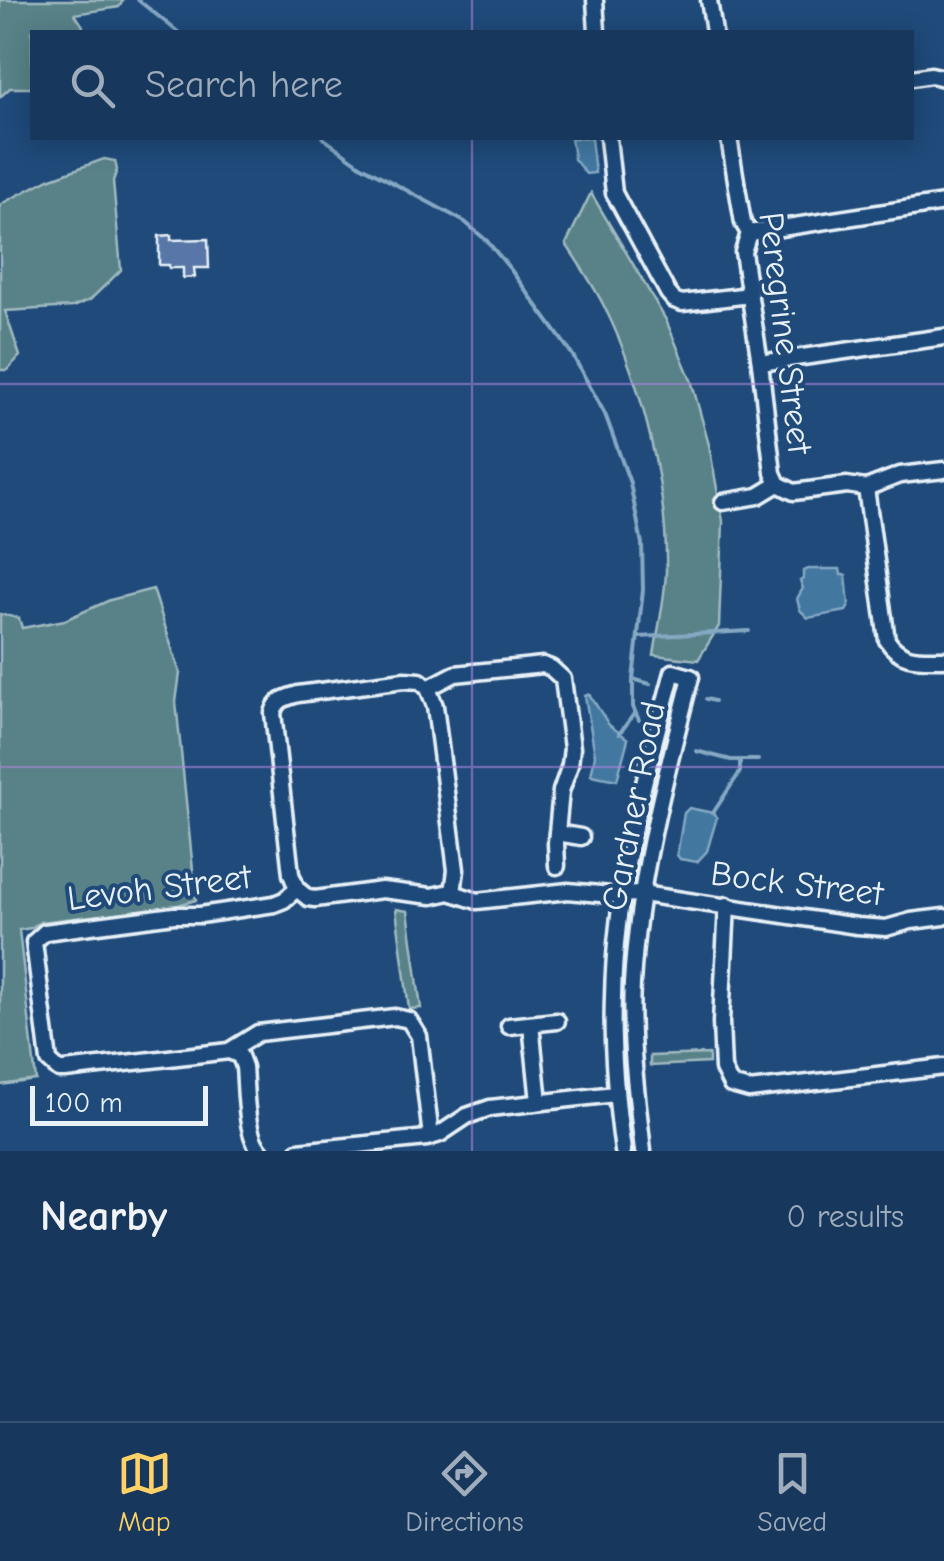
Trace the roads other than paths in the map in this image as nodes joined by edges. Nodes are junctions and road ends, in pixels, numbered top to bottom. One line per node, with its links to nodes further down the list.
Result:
1 (595, 0): 3 (street)
2 (709, 0): 4 (street)
3 (596, 30)
4 (714, 30)
5 (914, 78): 6 (street)
6 (944, 78)
7 (608, 140): 11 (street)
8 (730, 140): 10 (street, Peregrine Street)
9 (944, 203): 10 (street)
10 (749, 233): 11 (street, Peregrine Street)
11 (750, 294): 13 (street, Peregrine Street)
12 (944, 337): 13 (street)
13 (760, 363): 15 (street, Peregrine Street)
14 (944, 470): 16 (street, Peregrine Street)
15 (778, 484): 16 (street, Peregrine Street); 17 (street)
16 (866, 488): 18 (street)
17 (723, 502)
18 (944, 659)
19 (428, 688): 20 (street); 23 (street); 24 (street)
20 (557, 833): 21 (street); 22 (street)
21 (581, 836)
22 (557, 866)
23 (297, 889): 24 (street, Levoh Street); 32 (street, Levoh Street)
24 (454, 893): 25 (street, Levoh Street)
25 (622, 894): 26 (street, Levoh Street); 26 (street, Gardner Road); 34 (street, Gardner Road)
26 (642, 894): 27 (street, Bock Street); 40 (street, Gardner Road)
27 (728, 905): 28 (street, Bock Street); 33 (street)
28 (944, 917)
29 (557, 1021): 30 (street)
30 (531, 1024): 31 (street); 35 (street)
31 (509, 1026)
32 (229, 1051): 36 (street); 37 (street)
33 (944, 1067)
34 (616, 1094): 35 (street); 39 (street, Gardner Road)
35 (540, 1102): 36 (street)
36 (430, 1137): 38 (street)
37 (261, 1151)
38 (298, 1151)
39 (623, 1151)
40 (644, 1151)

